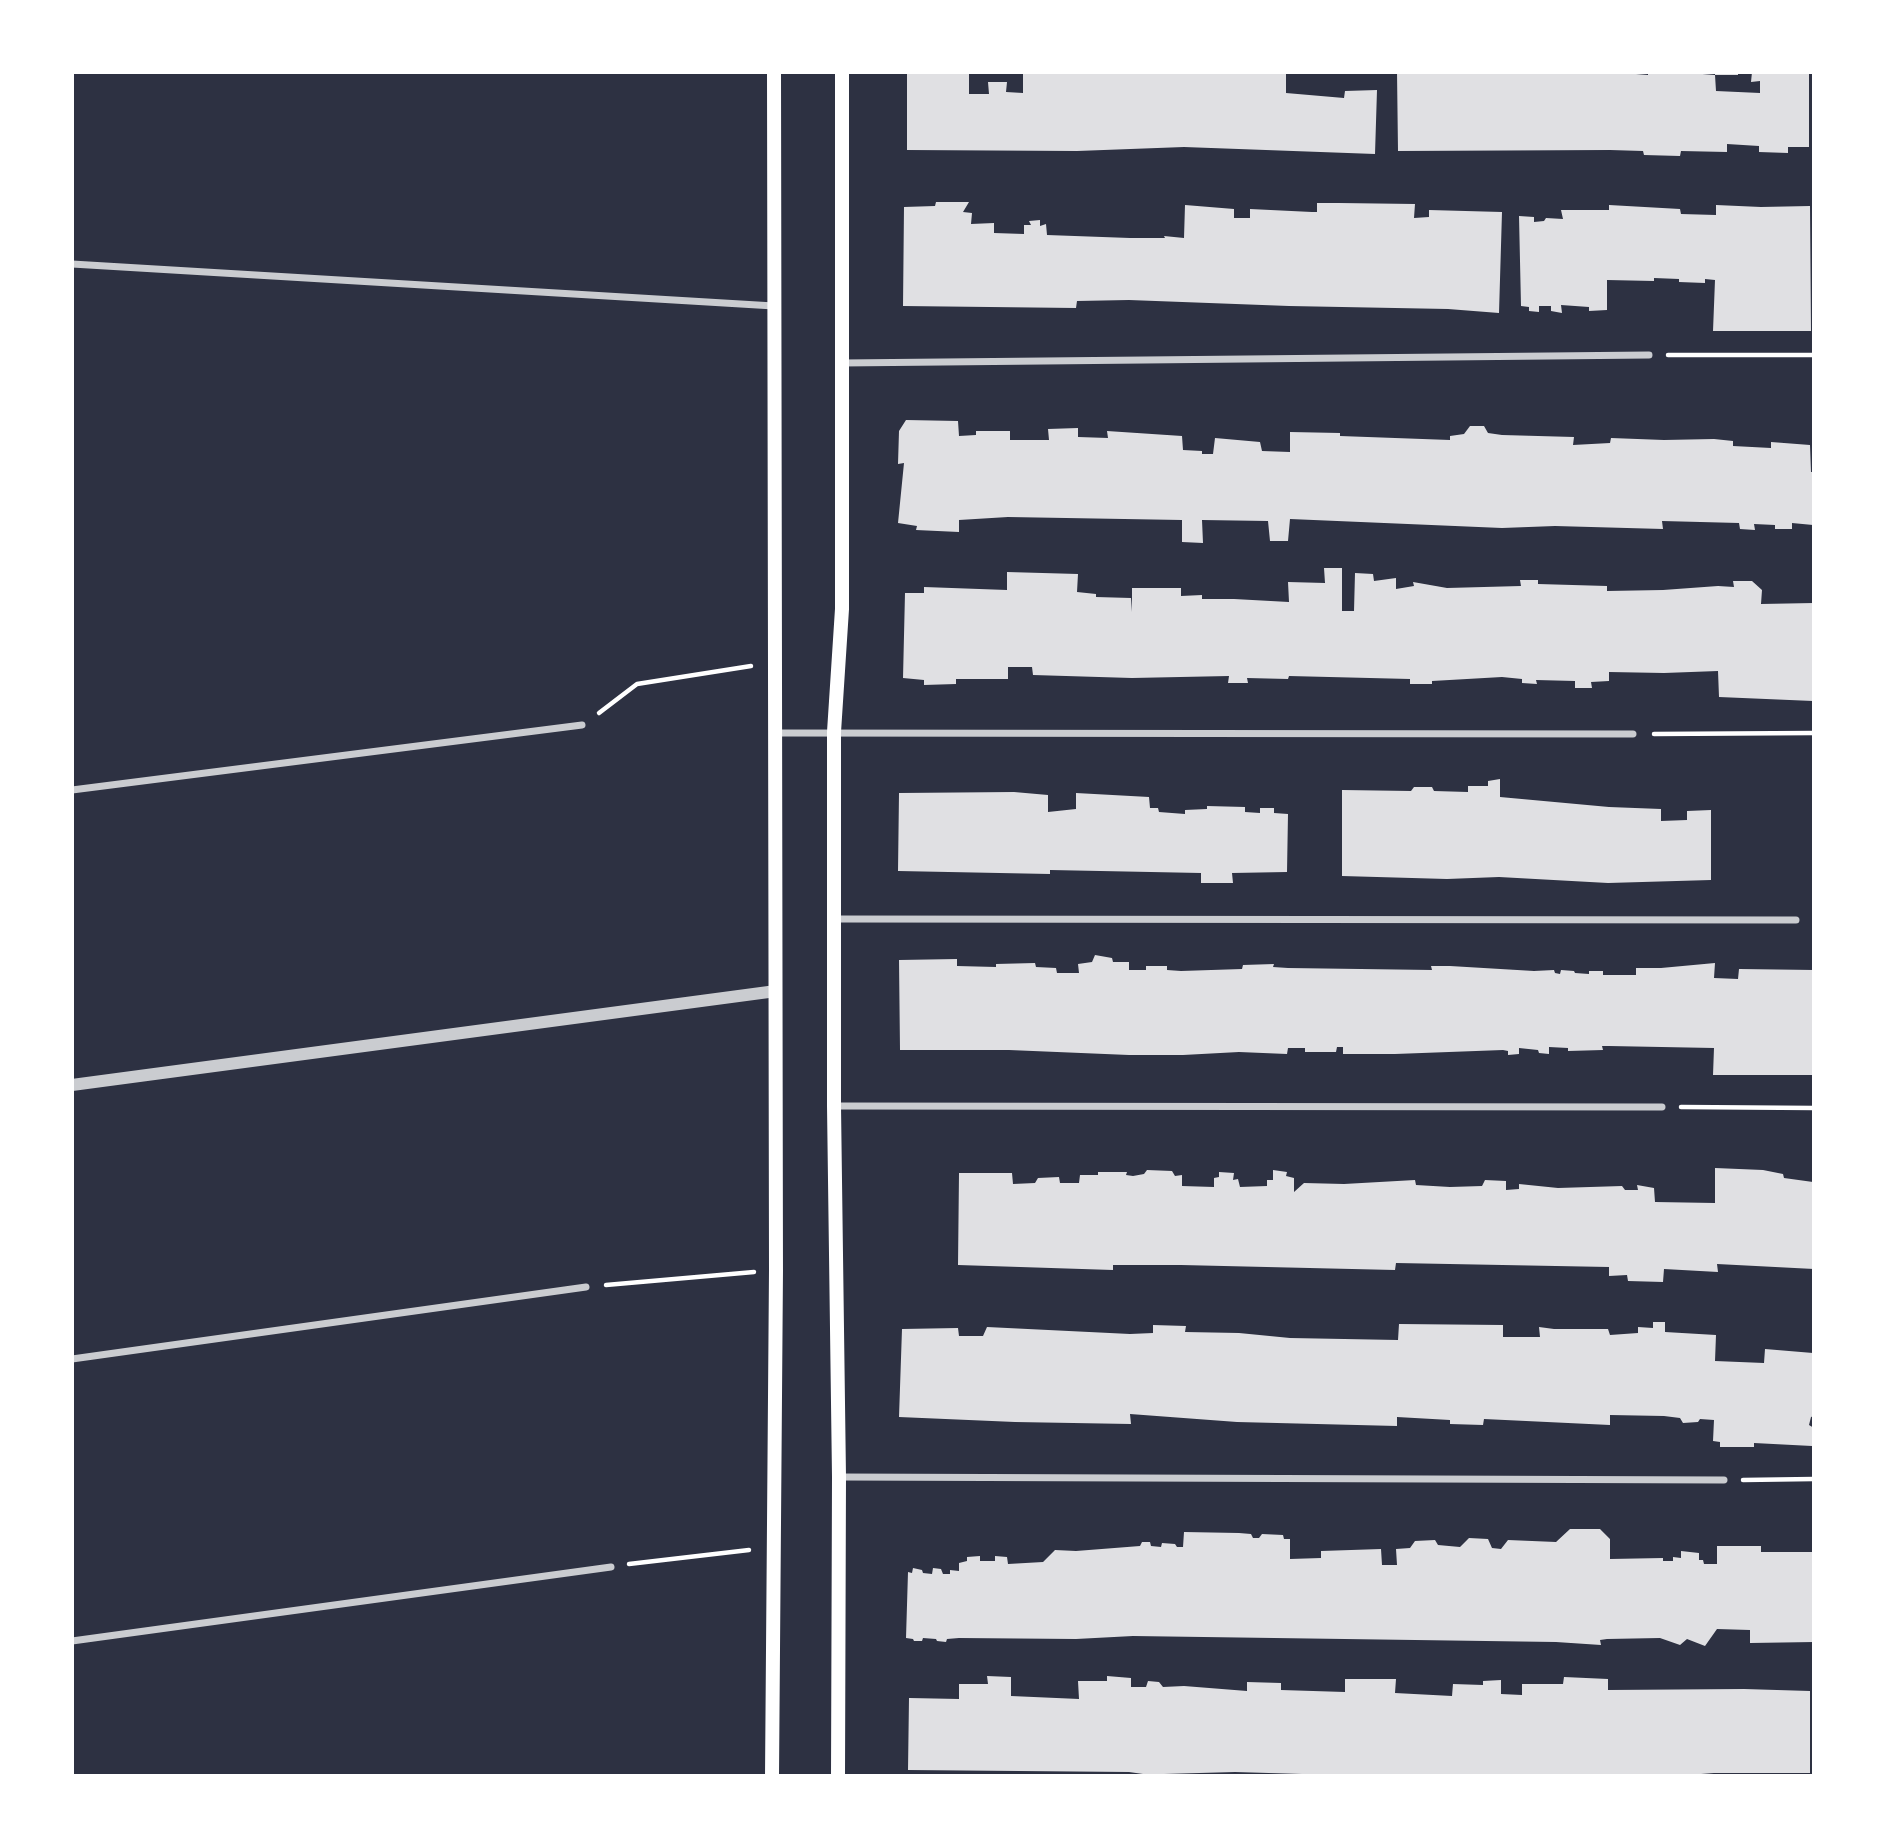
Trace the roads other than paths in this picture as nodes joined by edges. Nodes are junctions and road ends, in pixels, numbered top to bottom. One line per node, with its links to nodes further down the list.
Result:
1 (774, 72): 4 (main road)
2 (842, 72): 6 (main road)
3 (72, 264): 4 (street)
4 (775, 306): 9 (main road)
5 (1649, 355): 6 (street)
6 (842, 363): 8 (main road)
7 (582, 725): 11 (street)
8 (834, 732): 9 (street); 10 (street); 12 (main road)
9 (776, 733): 14 (main road)
10 (1633, 734)
11 (72, 790)
12 (834, 919): 13 (street); 16 (main road)
13 (1796, 920)
14 (776, 991): 15 (street); 24 (main road)
15 (72, 1085)
16 (834, 1106): 17 (street); 20 (main road)
17 (1662, 1107)
18 (586, 1287): 19 (street)
19 (72, 1359)
20 (839, 1477): 21 (street); 25 (main road)
21 (1724, 1480)
22 (611, 1567): 23 (street)
23 (72, 1641)
24 (772, 1776)
25 (838, 1776)

